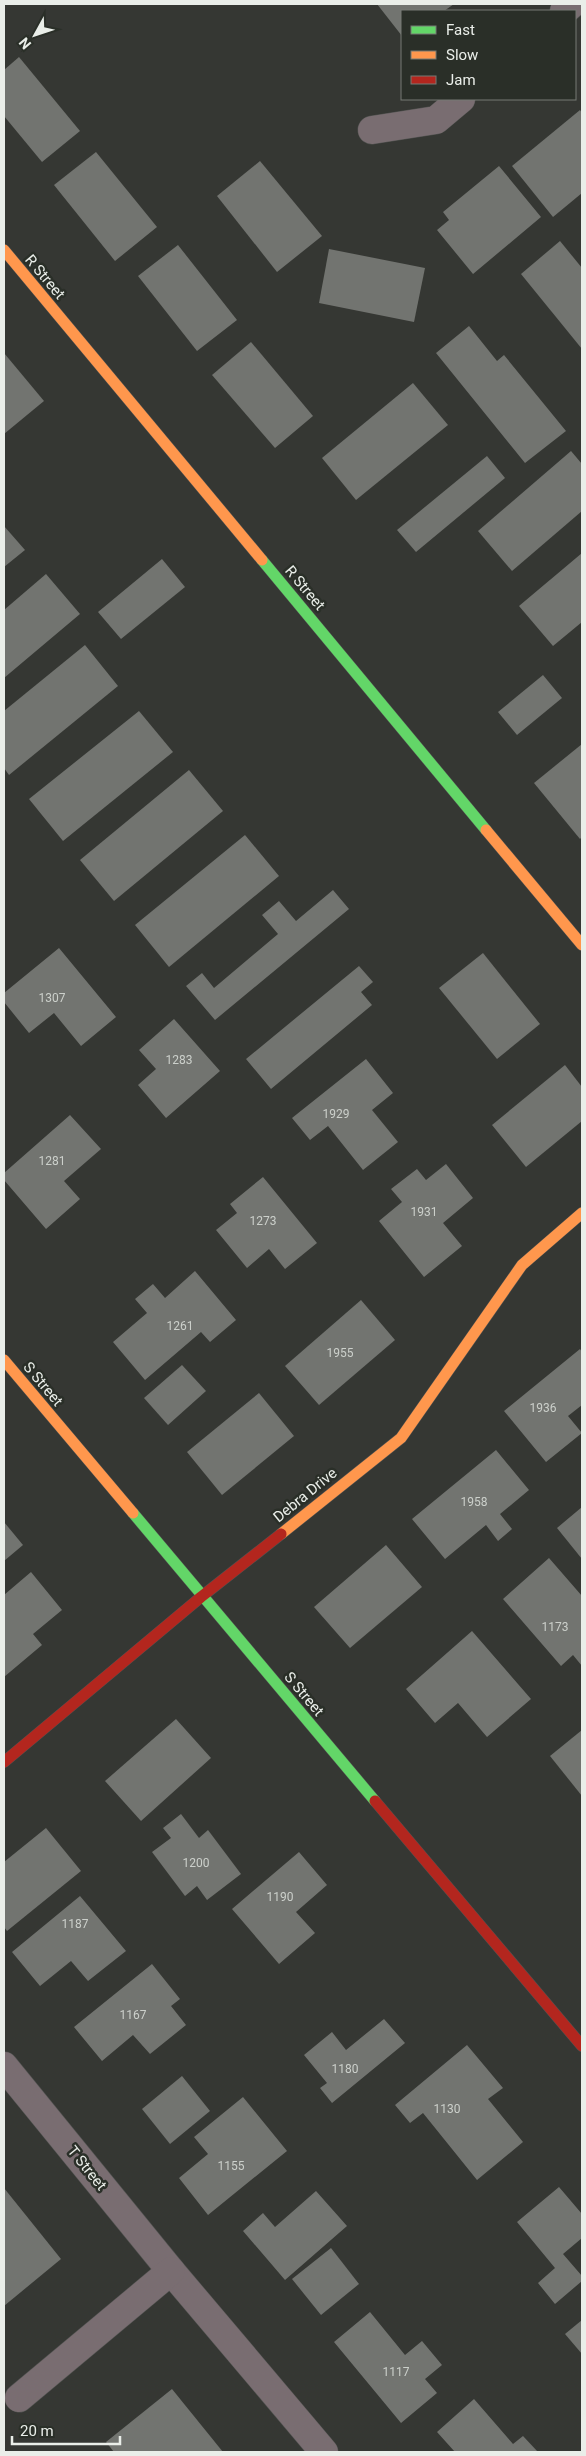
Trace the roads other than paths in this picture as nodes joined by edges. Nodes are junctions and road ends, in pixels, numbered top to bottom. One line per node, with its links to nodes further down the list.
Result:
1 (460, 100): 2 (street)
2 (372, 130)
3 (4, 250): 4 (street, R Street)
4 (582, 945)
5 (582, 1213): 7 (street, Debra Drive)
6 (4, 1360): 7 (street, S Street)
7 (202, 1597): 8 (street, Debra Drive); 9 (street, S Street)
8 (4, 1762)
9 (582, 2046)
10 (4, 2066): 11 (street, T Street)
11 (171, 2271): 12 (street); 13 (street, T Street)
12 (19, 2398)
13 (324, 2452)

